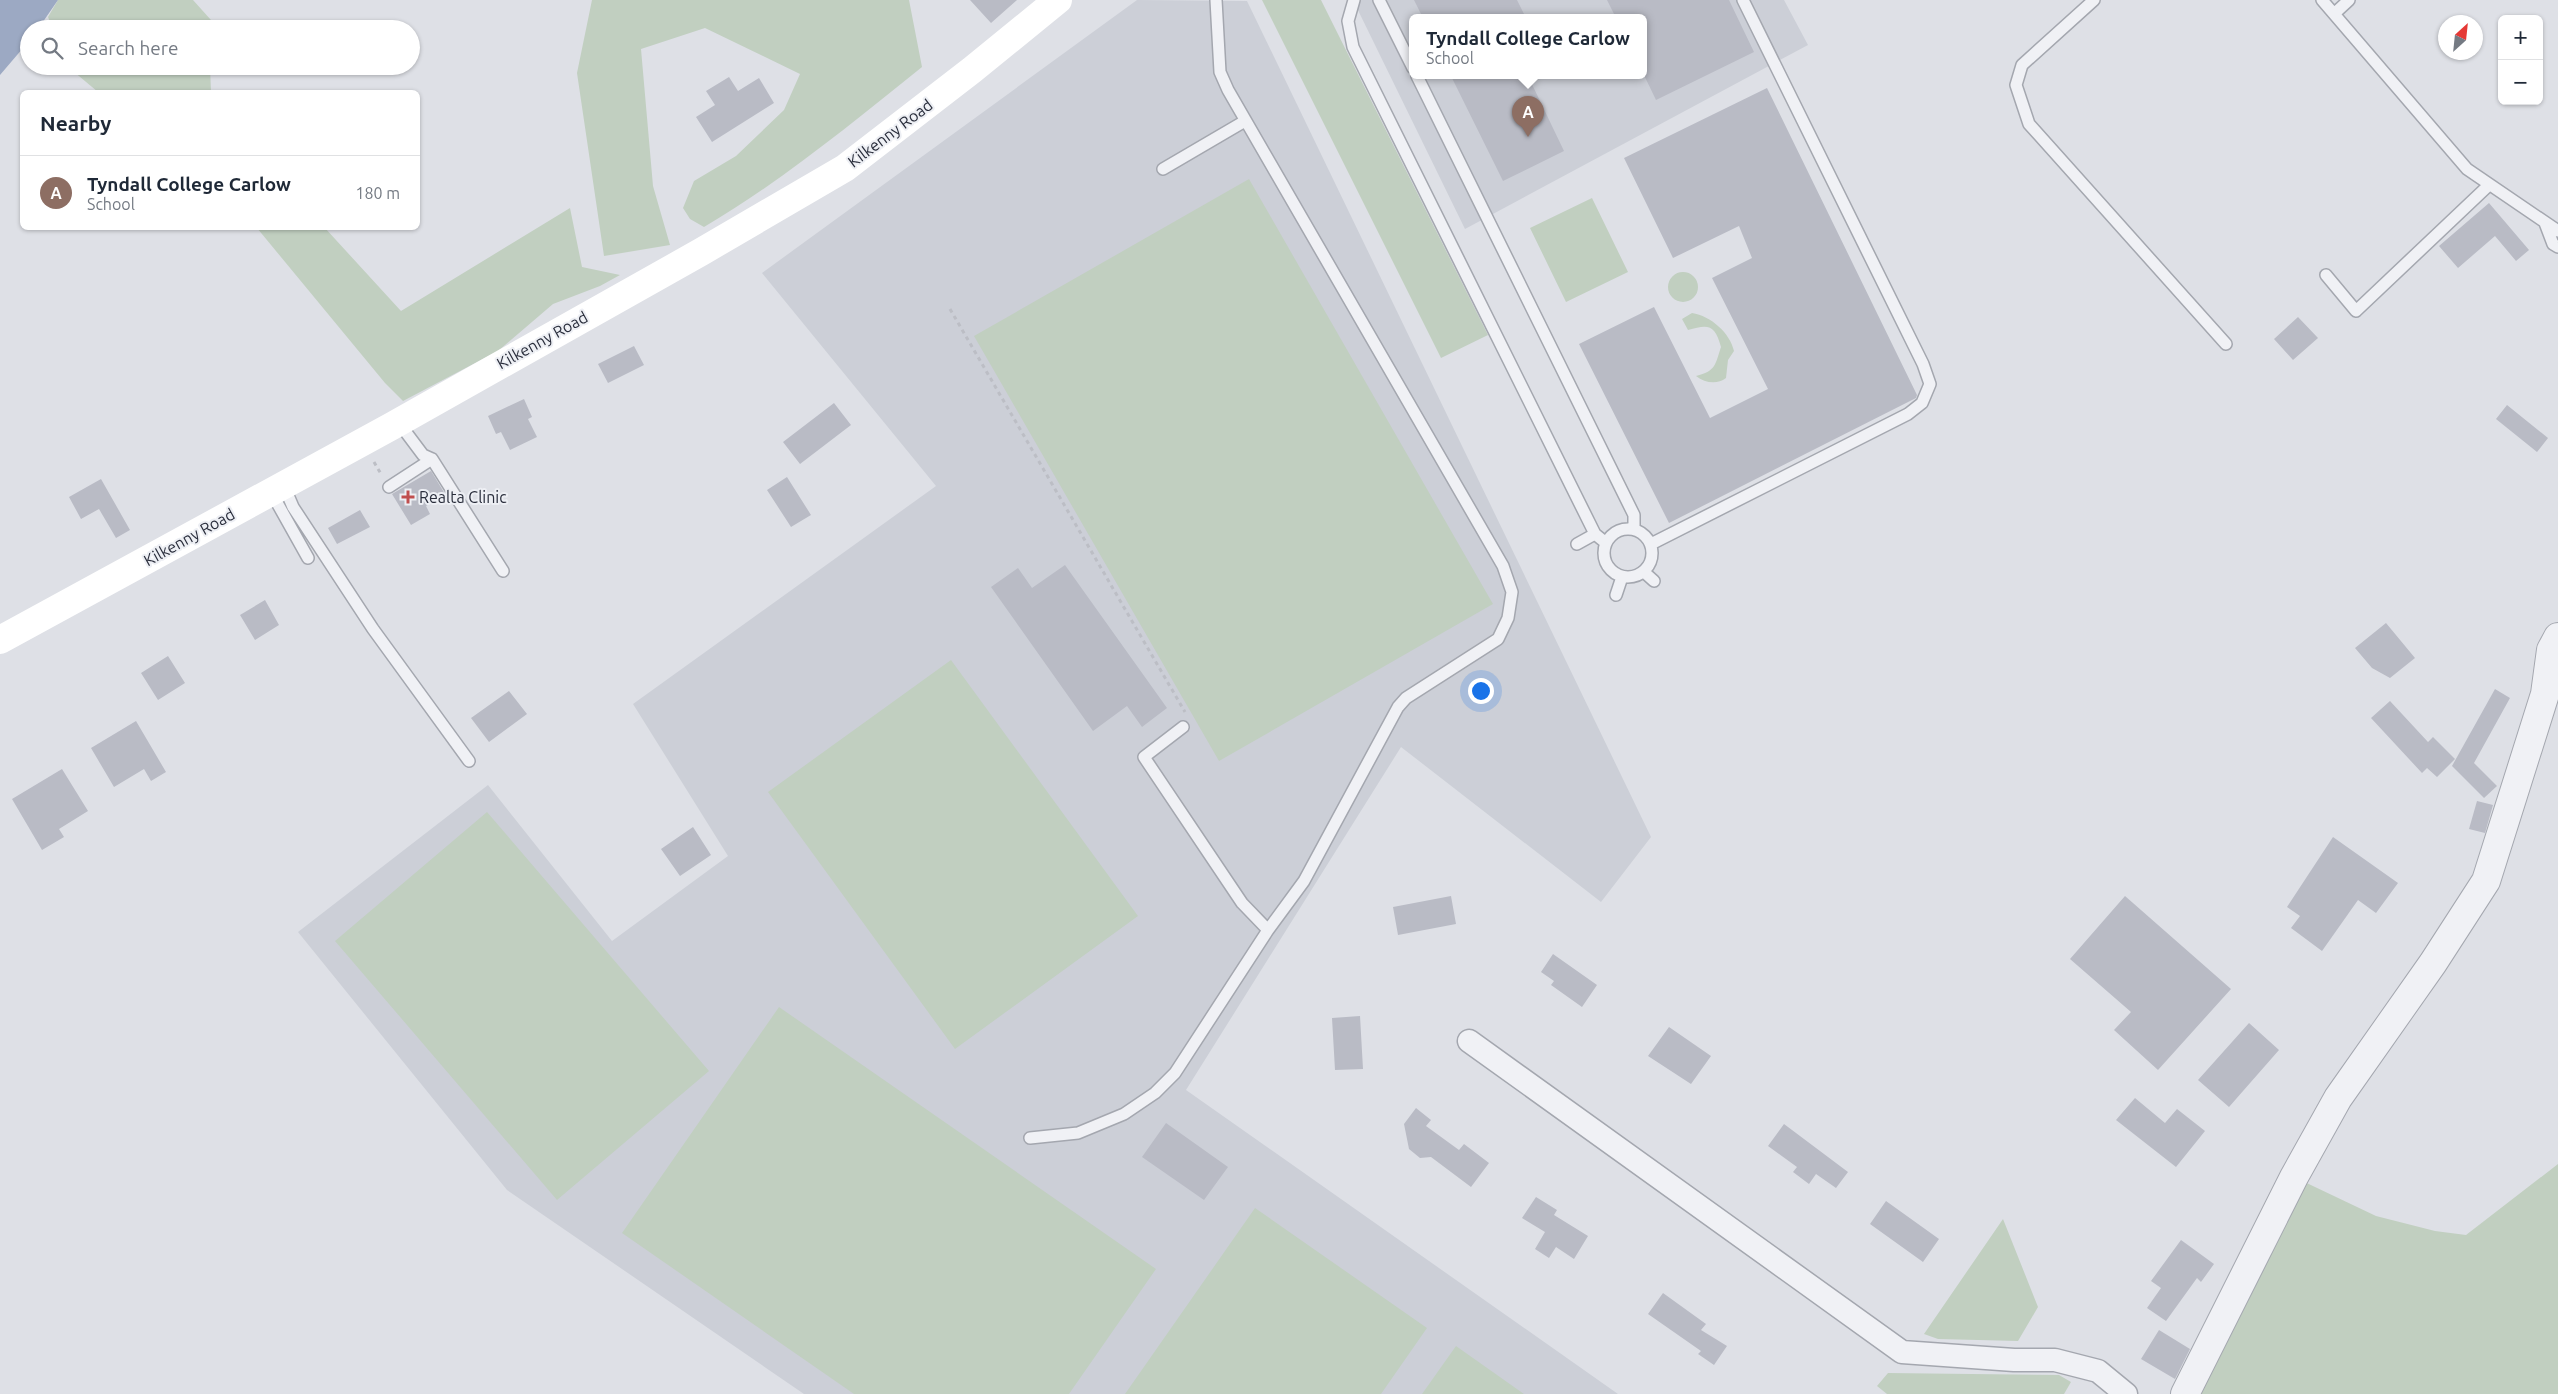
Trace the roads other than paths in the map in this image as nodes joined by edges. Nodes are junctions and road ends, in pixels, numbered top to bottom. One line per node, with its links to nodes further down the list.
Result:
1 (1058, 0): 20 (main road, Kilkenny Road)
2 (1216, 0): 12 (lane)
3 (1354, 0): 25 (lane)
4 (1379, 0): 10 (lane)
5 (1743, 0): 28 (lane)
6 (2094, 0): 19 (lane)
7 (2322, 0): 9 (lane)
8 (2349, 0): 9 (lane)
9 (2335, 13): 14 (lane)
10 (1409, 60)
11 (1418, 79): 24 (lane)
12 (1245, 121): 13 (lane); 39 (lane)
13 (1163, 169)
14 (2489, 185): 15 (lane); 18 (lane)
15 (2545, 223): 16 (lane); 17 (lane)
16 (2558, 231)
17 (2558, 247)
18 (2326, 275)
19 (2226, 344)
20 (399, 422): 21 (lane); 23 (main road, Kilkenny Road)
21 (432, 459): 22 (lane); 30 (lane)
22 (389, 487)
23 (277, 489): 29 (lane); 36 (main road, Kilkenny Road); 38 (lane)
24 (1634, 529): 26 (lane); 28 (lane)
25 (1595, 534): 26 (lane); 27 (lane)
26 (1606, 543): 32 (lane)
27 (1577, 544)
28 (1651, 544): 31 (lane)
29 (308, 558)
30 (503, 571)
31 (1644, 572): 32 (lane); 33 (lane)
32 (1622, 576): 34 (lane)
33 (1654, 581)
34 (1616, 595)
35 (2558, 637): 43 (street)
36 (0, 640)
37 (1184, 727): 39 (lane)
38 (469, 761)
39 (1268, 930): 41 (lane)
40 (1469, 1041): 42 (street)
41 (1030, 1138)
42 (2126, 1394)
43 (2185, 1394)

